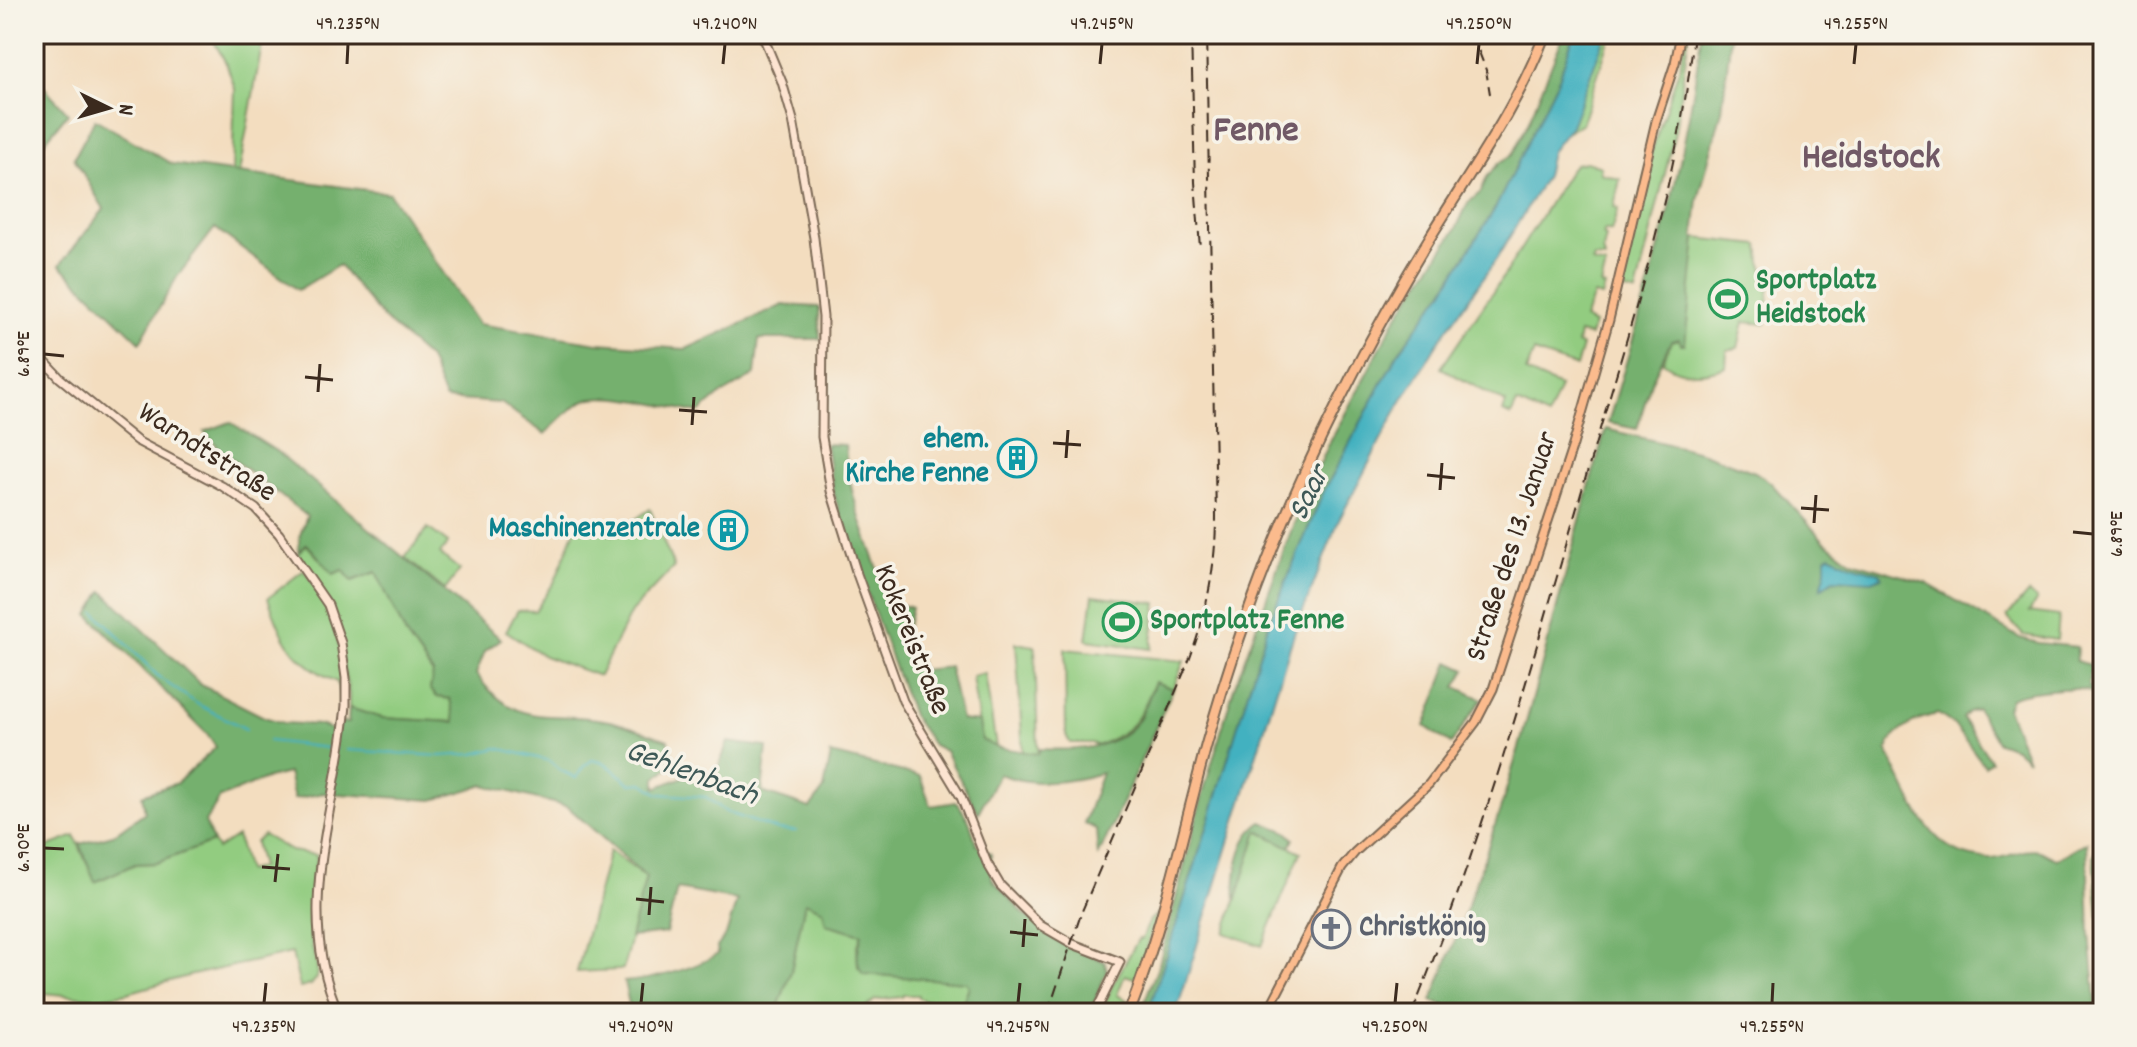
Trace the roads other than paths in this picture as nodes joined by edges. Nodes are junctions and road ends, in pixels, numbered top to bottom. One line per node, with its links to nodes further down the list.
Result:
1 (762, 34): 8 (main road, Kokereistraße)
2 (1545, 34): 5 (highway)
3 (1551, 34): 5 (highway)
4 (1681, 34): 11 (main road, Straße des 13. Januar)
5 (1513, 109): 9 (highway); 10 (highway)
6 (34, 350): 7 (main road, Warndtstraße)
7 (339, 1013)
8 (1095, 1013)
9 (1129, 1013)
10 (1136, 1013)
11 (1267, 1013)

